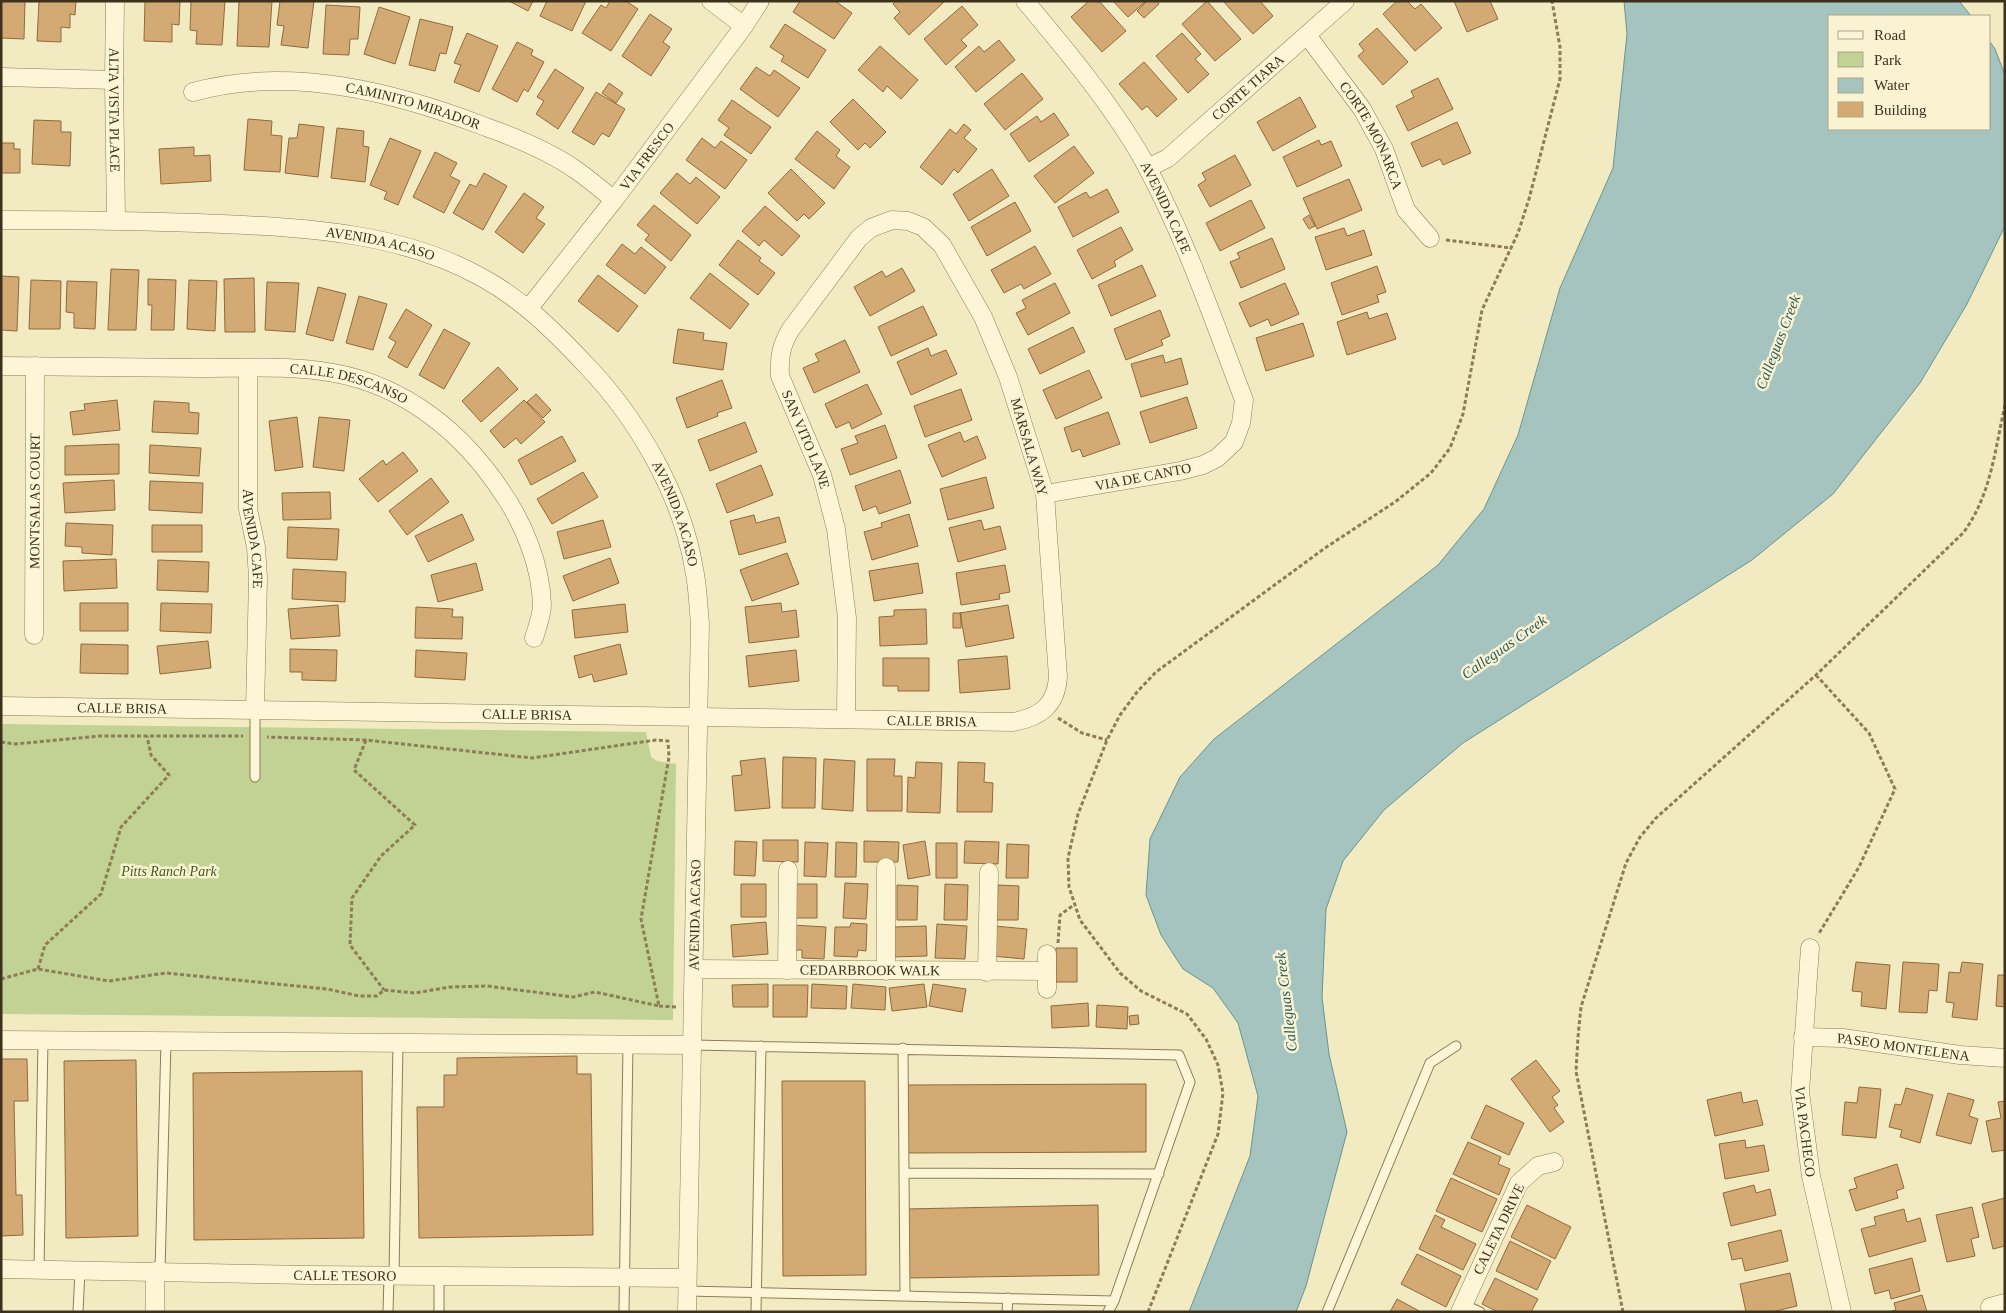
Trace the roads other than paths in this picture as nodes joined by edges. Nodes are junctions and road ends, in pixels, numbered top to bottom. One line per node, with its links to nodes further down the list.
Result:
1 (115, 1): 9 (street, ALTA VISTA PLACE)
2 (711, 1): 6 (street)
3 (760, 1): 6 (street, VIA FRESCO)
4 (1026, 1): 11 (street, AVENIDA CAFE)
5 (1345, 1): 7 (street, CORTE TIARA)
6 (744, 26): 12 (street, VIA FRESCO)
7 (1307, 35): 11 (street, CORTE TIARA); 16 (street, CORTE MONARCA)
8 (1, 77): 9 (street)
9 (114, 80): 13 (street, ALTA VISTA PLACE)
10 (193, 92): 12 (street, CAMINITO MIRADOR)
11 (1148, 168): 21 (street, AVENIDA CAFE)
12 (614, 200): 17 (street, VIA FRESCO)
13 (116, 219): 14 (street, AVENIDA ACASO); 17 (street, AVENIDA ACASO)
14 (1, 220)
15 (908, 221): 22 (street, MARSALA WAY); 29 (street, SAN VITO LANE)
16 (1430, 238)
17 (530, 308): 28 (street, AVENIDA ACASO)
18 (1, 366): 19 (street, CALLE DESCANSO)
19 (35, 366): 20 (street, CALLE DESCANSO); 23 (street, MONTSALAS COURT)
20 (248, 368): 24 (street, CALLE DESCANSO); 27 (street, AVENIDA CAFE)
21 (1234, 442): 22 (street, VIA DE CANTO)
22 (1045, 494): 26 (street, MARSALA WAY)
23 (34, 635)
24 (534, 638)
25 (1, 706): 27 (street, CALLE BRISA)
26 (1048, 706): 29 (street, CALLE BRISA)
27 (255, 709): 28 (street, CALLE BRISA); 30 (lane)
28 (697, 716): 29 (street, CALLE BRISA); 35 (street, AVENIDA ACASO)
29 (846, 718)
30 (255, 777)
31 (886, 866): 37 (street)
32 (788, 870): 36 (street)
33 (989, 872): 39 (street)
34 (1810, 948): 40 (street, VIA PACHECO)
35 (694, 969): 36 (street, CEDARBROOK WALK); 46 (street, AVENIDA ACASO)
36 (787, 970): 37 (street, CEDARBROOK WALK)
37 (886, 971): 39 (street, CEDARBROOK WALK)
38 (1047, 971): 39 (street, CEDARBROOK WALK)
39 (987, 972)
40 (1803, 1037): 50 (street, PASEO MONTELENA); 78 (street, VIA PACHECO)
41 (1, 1040): 42 (street)
42 (43, 1040): 43 (street); 55 (lane)
43 (166, 1041): 44 (street); 57 (lane)
44 (398, 1043): 45 (street); 58 (lane)
45 (628, 1044): 46 (street); 60 (lane)
46 (693, 1045): 47 (lane); 61 (street, AVENIDA ACASO)
47 (761, 1046): 49 (lane); 62 (lane)
48 (1456, 1046): 76 (lane)
49 (904, 1048): 52 (lane); 53 (lane)
50 (2005, 1058)
51 (1554, 1162): 66 (street, CALETA DRIVE)
52 (905, 1174): 53 (lane); 63 (lane)
53 (1159, 1174): 65 (lane)
54 (1, 1269): 55 (street, CALLE TESORO)
55 (39, 1270): 56 (street, CALLE TESORO)
56 (80, 1270): 57 (street, CALLE TESORO); 67 (lane)
57 (158, 1271): 58 (street, CALLE TESORO); 68 (street)
58 (392, 1276): 59 (street, CALLE TESORO); 69 (lane)
59 (439, 1276): 60 (street, CALLE TESORO); 70 (lane)
60 (624, 1277): 61 (street, CALLE TESORO); 71 (lane)
61 (687, 1284): 62 (lane); 72 (street, AVENIDA ACASO)
62 (756, 1293): 63 (lane); 73 (lane)
63 (905, 1296): 64 (lane)
64 (1008, 1298): 65 (lane); 74 (lane)
65 (1114, 1301): 75 (lane)
66 (1462, 1308): 77 (lane)
67 (78, 1312)
68 (154, 1312)
69 (388, 1312)
70 (439, 1312)
71 (624, 1312)
72 (687, 1312)
73 (756, 1312)
74 (1007, 1312)
75 (1108, 1312)
76 (1327, 1312)
77 (1480, 1312)
78 (1842, 1312)

